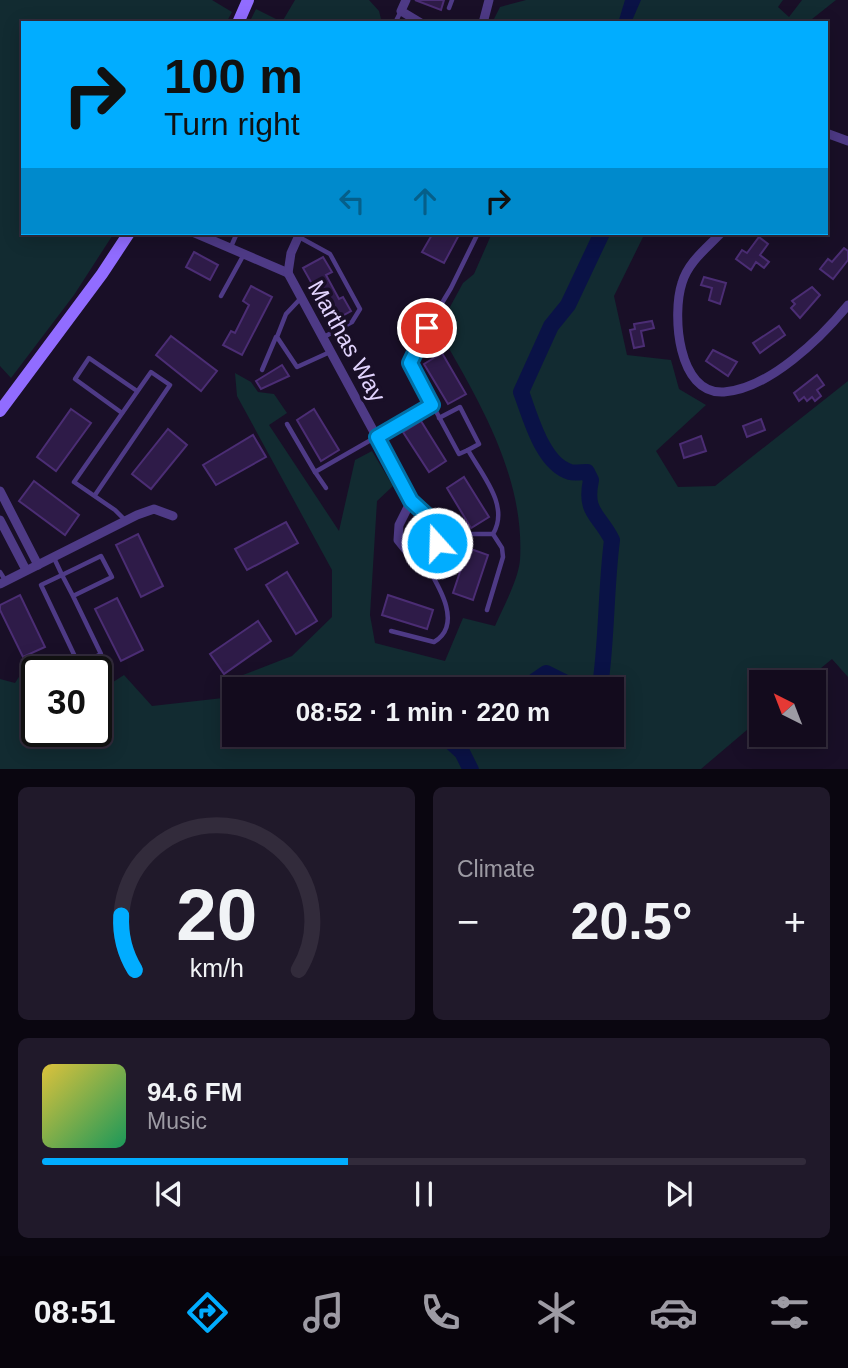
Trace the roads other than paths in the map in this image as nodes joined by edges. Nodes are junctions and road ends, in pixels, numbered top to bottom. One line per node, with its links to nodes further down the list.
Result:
1 (248, 0): 7 (main road)
2 (406, 0): 6 (street)
3 (452, 0): 5 (lane)
4 (489, 0): 10 (street)
5 (449, 8)
6 (401, 11): 8 (lane); 9 (street)
7 (239, 21)
8 (397, 21)
9 (418, 21)
10 (484, 21)
11 (828, 134): 12 (street)
12 (848, 141)
13 (128, 235): 31 (main road)
14 (199, 235): 19 (street)
15 (236, 235): 19 (lane)
16 (299, 235): 21 (street); 26 (lane)
17 (477, 235): 30 (lane)
18 (719, 235): 24 (street)
19 (229, 249): 20 (street)
20 (243, 256): 21 (street); 22 (lane)
21 (288, 274): 23 (street, Marthas Way)
22 (221, 296)
23 (302, 298): 25 (lane); 26 (street, Marthas Way)
24 (848, 305)
25 (277, 337): 27 (lane); 28 (lane)
26 (322, 338): 27 (street, Marthas Way)
27 (330, 352): 35 (street, Marthas Way)
28 (262, 370)
29 (137, 391): 32 (lane); 32 (lane); 40 (lane)
30 (432, 405): 33 (lane); 35 (lane)
31 (0, 411)
32 (122, 413): 40 (lane)
33 (439, 418): 36 (lane); 36 (lane)
34 (287, 424): 37 (lane)
35 (377, 437): 37 (lane); 41 (street, Marthas Way)
36 (468, 450): 46 (lane)
37 (315, 472): 38 (lane)
38 (327, 488)
39 (0, 491): 49 (street)
40 (95, 495): 44 (lane)
41 (411, 501): 45 (street, Marthas Way); 48 (street)
42 (173, 516): 44 (street)
43 (0, 520): 50 (street)
44 (125, 521): 47 (street)
45 (442, 534): 46 (lane); 48 (street)
46 (493, 534): 55 (lane)
47 (54, 557): 49 (street); 52 (lane)
48 (421, 558): 56 (lane)
49 (38, 565): 50 (street)
50 (26, 570): 53 (street)
51 (0, 572): 53 (lane)
52 (62, 575): 54 (lane); 54 (lane); 54 (lane)
53 (2, 582)
54 (73, 596)
55 (487, 610)
56 (391, 631)

